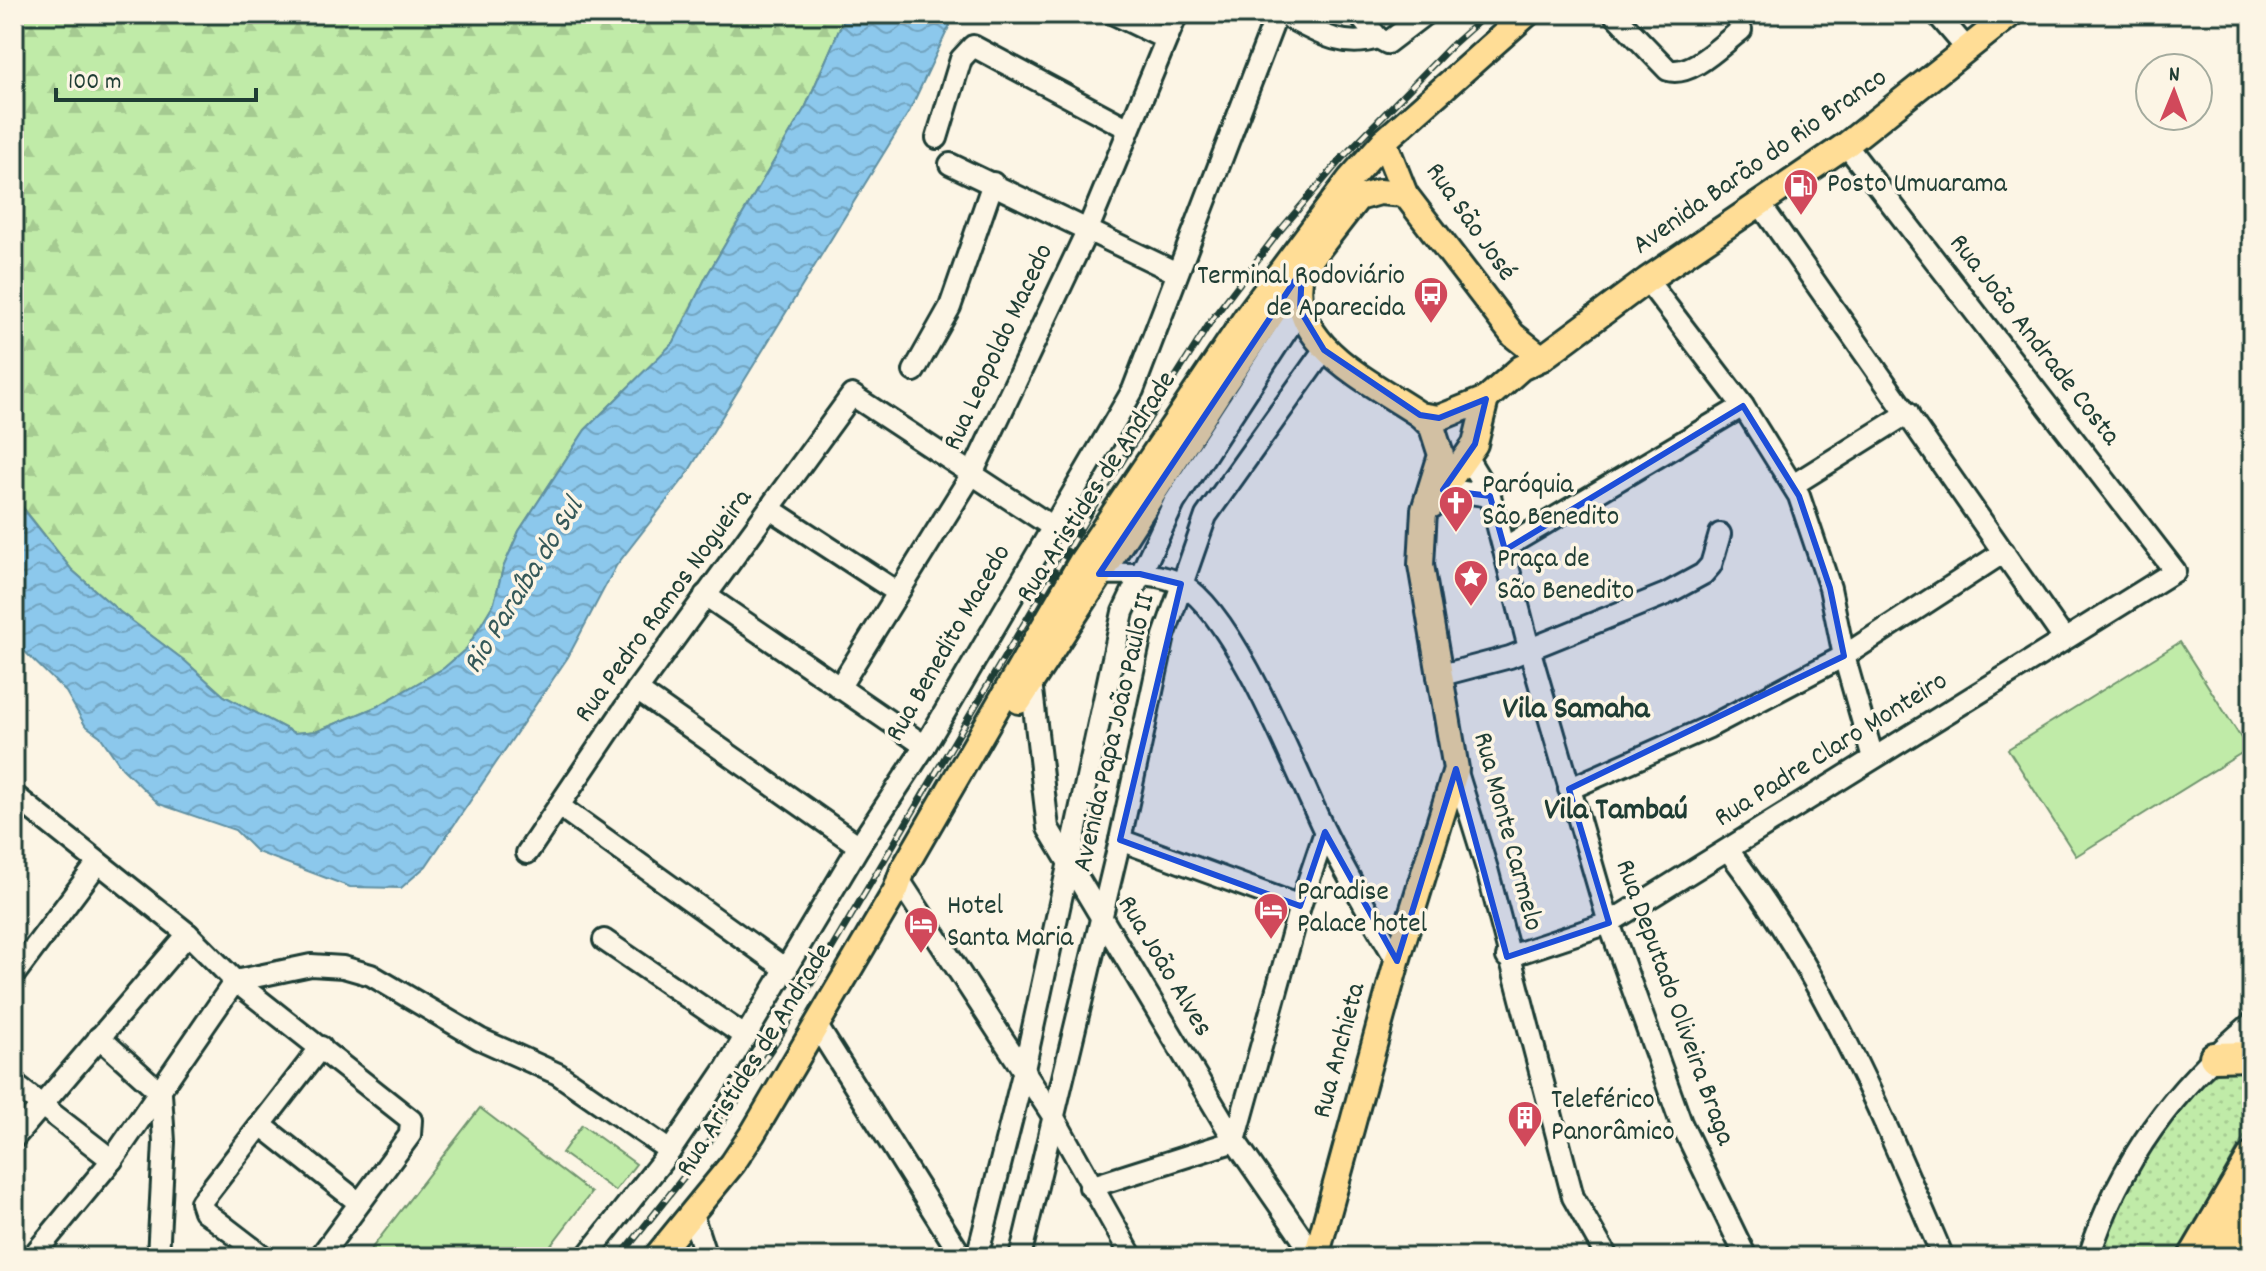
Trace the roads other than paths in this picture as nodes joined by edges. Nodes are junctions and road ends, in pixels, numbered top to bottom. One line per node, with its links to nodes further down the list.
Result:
1 (1114, 14): 12 (street)
2 (1177, 14): 12 (street, Rua Leopoldo Macedo)
3 (1280, 14): 11 (street); 24 (street, Rua Benedito Macedo)
4 (1358, 14): 11 (street)
5 (1425, 14): 11 (street)
6 (1527, 14): 16 (main road, Rua Aristides de Andrade)
7 (1614, 14): 10 (street)
8 (1937, 14): 13 (street)
9 (2011, 14): 13 (main road, Avenida Barão do Rio Branco)
10 (1741, 30)
11 (1378, 38)
12 (1166, 39): 14 (street, Rua Leopoldo Macedo)
13 (1967, 49): 17 (main road, Avenida Barão do Rio Branco)
14 (1129, 129): 15 (street); 22 (street, Rua Leopoldo Macedo)
15 (937, 138)
16 (1384, 141): 20 (main road, Rua São José); 71 (main road, Rua Aristides de Andrade)
17 (1846, 145): 21 (main road, Avenida Barão do Rio Branco); 45 (street, Rua João Andrade Costa)
18 (950, 164): 19 (street)
19 (993, 183): 22 (street); 29 (street)
20 (1405, 194): 23 (main road, Rua Aristides de Andrade); 28 (main road, Rua São José)
21 (1761, 205): 25 (main road, Avenida Barão do Rio Branco); 32 (street)
22 (1088, 229): 24 (street); 35 (street, Rua Leopoldo Macedo)
23 (1302, 270): 26 (main road); 46 (main road, Rua Aristides de Andrade)
24 (1177, 273): 41 (street, Rua Benedito Macedo)
25 (1647, 280): 28 (main road, Avenida Barão do Rio Branco); 31 (street)
26 (1300, 310): 27 (main road); 47 (street, Avenida Papa João Paulo II)
27 (1324, 350): 33 (main road); 48 (street, Avenida Papa João Paulo II)
28 (1532, 363): 30 (main road, Avenida Barão do Rio Branco)
29 (914, 371)
30 (1486, 399): 33 (main road, Avenida Barão do Rio Branco); 34 (main road)
31 (1743, 406): 36 (street); 43 (street)
32 (1908, 413): 36 (street); 44 (street)
33 (1430, 416): 34 (main road); 40 (main road, Rua Monte Carmelo)
34 (1467, 458): 37 (street, Rua Deputado Oliveira Braga); 38 (main road)
35 (972, 474): 39 (street, Rua Pedro Ramos Nogueira); 41 (street); 49 (street, Rua Leopoldo Macedo)
36 (1793, 485): 53 (street)
37 (1490, 496): 38 (street); 43 (street, Rua Deputado Oliveira Braga)
38 (1436, 500): 40 (main road)
39 (770, 509): 49 (street); 50 (street, Rua Pedro Ramos Nogueira)
40 (1422, 522): 54 (main road, Rua Monte Carmelo)
41 (1054, 528): 58 (street, Rua Benedito Macedo)
42 (1720, 534): 52 (street)
43 (1504, 548): 52 (street, Rua Deputado Oliveira Braga)
44 (2004, 552): 51 (street); 53 (street)
45 (2175, 571): 51 (street, Rua Padre Claro Monteiro)
46 (1099, 574): 47 (street); 55 (main road, Rua Aristides de Andrade)
47 (1140, 574): 48 (street); 70 (street, Avenida Papa João Paulo II)
48 (1181, 584): 64 (street); 65 (street, Avenida Papa João Paulo II)
49 (897, 592): 56 (street, Rua Leopoldo Macedo)
50 (705, 595): 56 (street); 57 (street, Rua Pedro Ramos Nogueira)
51 (2064, 639): 59 (street, Rua Padre Claro Monteiro)
52 (1529, 648): 54 (street); 61 (street, Rua Deputado Oliveira Braga)
53 (1844, 656): 59 (street); 61 (street)
54 (1438, 676): 60 (main road, Rua Monte Carmelo)
55 (1031, 681): 70 (street, Rua João Alves); 71 (main road, Rua Aristides de Andrade)
56 (839, 688): 58 (street)
57 (637, 690): 63 (street, Rua Pedro Ramos Nogueira); 66 (street)
58 (925, 746): 66 (street, Rua Benedito Macedo)
59 (1873, 758): 67 (street, Rua Padre Claro Monteiro)
60 (1456, 769): 77 (street, Rua Monte Carmelo); 78 (main road, Rua Anchieta)
61 (1569, 789): 74 (street, Rua Deputado Oliveira Braga)
62 (14, 795): 69 (street)
63 (559, 806): 68 (street, Rua Pedro Ramos Nogueira); 79 (street)
64 (1325, 832): 72 (street); 78 (street)
65 (1120, 840): 72 (street); 73 (street, Avenida Papa João Paulo II)
66 (859, 846): 79 (street, Rua Benedito Macedo)
67 (1728, 850): 74 (street, Rua Padre Claro Monteiro); 119 (street)
68 (527, 853)
69 (97, 864): 75 (street); 80 (street)
70 (1068, 865): 73 (street, Rua João Alves); 89 (street, Avenida Papa João Paulo II)
71 (900, 884): 83 (main road, Rua Aristides de Andrade); 89 (street)
72 (1300, 906): 96 (street)
73 (1101, 918): 93 (street, Avenida Papa João Paulo II); 96 (street, Rua João Alves)
74 (1609, 923): 77 (street, Rua Padre Claro Monteiro); 118 (street, Rua Deputado Oliveira Braga)
75 (188, 934): 81 (street); 84 (street)
76 (604, 940): 85 (street)
77 (1507, 957): 117 (street, Rua Monte Carmelo)
78 (1397, 961): 116 (main road, Rua Anchieta)
79 (787, 970): 85 (street, Rua Benedito Macedo)
80 (14, 975)
81 (235, 981): 86 (street); 91 (street); 98 (street)
82 (2252, 1023): 88 (street)
83 (817, 1026): 104 (main road, Rua Aristides de Andrade); 112 (street)
84 (99, 1037): 91 (street); 92 (street)
85 (746, 1037): 98 (street, Rua Benedito Macedo)
86 (321, 1047): 94 (street); 103 (street)
87 (2252, 1056): 88 (highway)
88 (2214, 1057): 120 (street)
89 (1023, 1074): 93 (street); 113 (street, Avenida Papa João Paulo II)
90 (14, 1084): 92 (street)
91 (161, 1093): 100 (street); 106 (street)
92 (41, 1105): 95 (street); 100 (street)
93 (1053, 1116): 101 (street); 114 (street, Avenida Papa João Paulo II)
94 (261, 1125): 103 (street); 107 (street)
95 (14, 1138)
96 (1235, 1141): 101 (street); 116 (street, Rua João Alves)
97 (2252, 1141): 102 (highway)
98 (670, 1151): 109 (street, Rua Benedito Macedo)
99 (2252, 1157): 102 (highway)
100 (112, 1160): 105 (street)
101 (1090, 1187): 115 (street)
102 (2241, 1196): 121 (highway); 122 (highway)
103 (358, 1202): 108 (street)
104 (692, 1214): 110 (main road, Rua Aristides de Andrade); 111 (street)
105 (32, 1257)
106 (158, 1257)
107 (264, 1257)
108 (320, 1257)
109 (586, 1257)
110 (656, 1257)
111 (706, 1257)
112 (962, 1257)
113 (977, 1257)
114 (1020, 1257)
115 (1132, 1257)
116 (1315, 1257)
117 (1607, 1257)
118 (1746, 1257)
119 (1943, 1257)
120 (2089, 1257)
121 (2193, 1257)
122 (2223, 1257)

